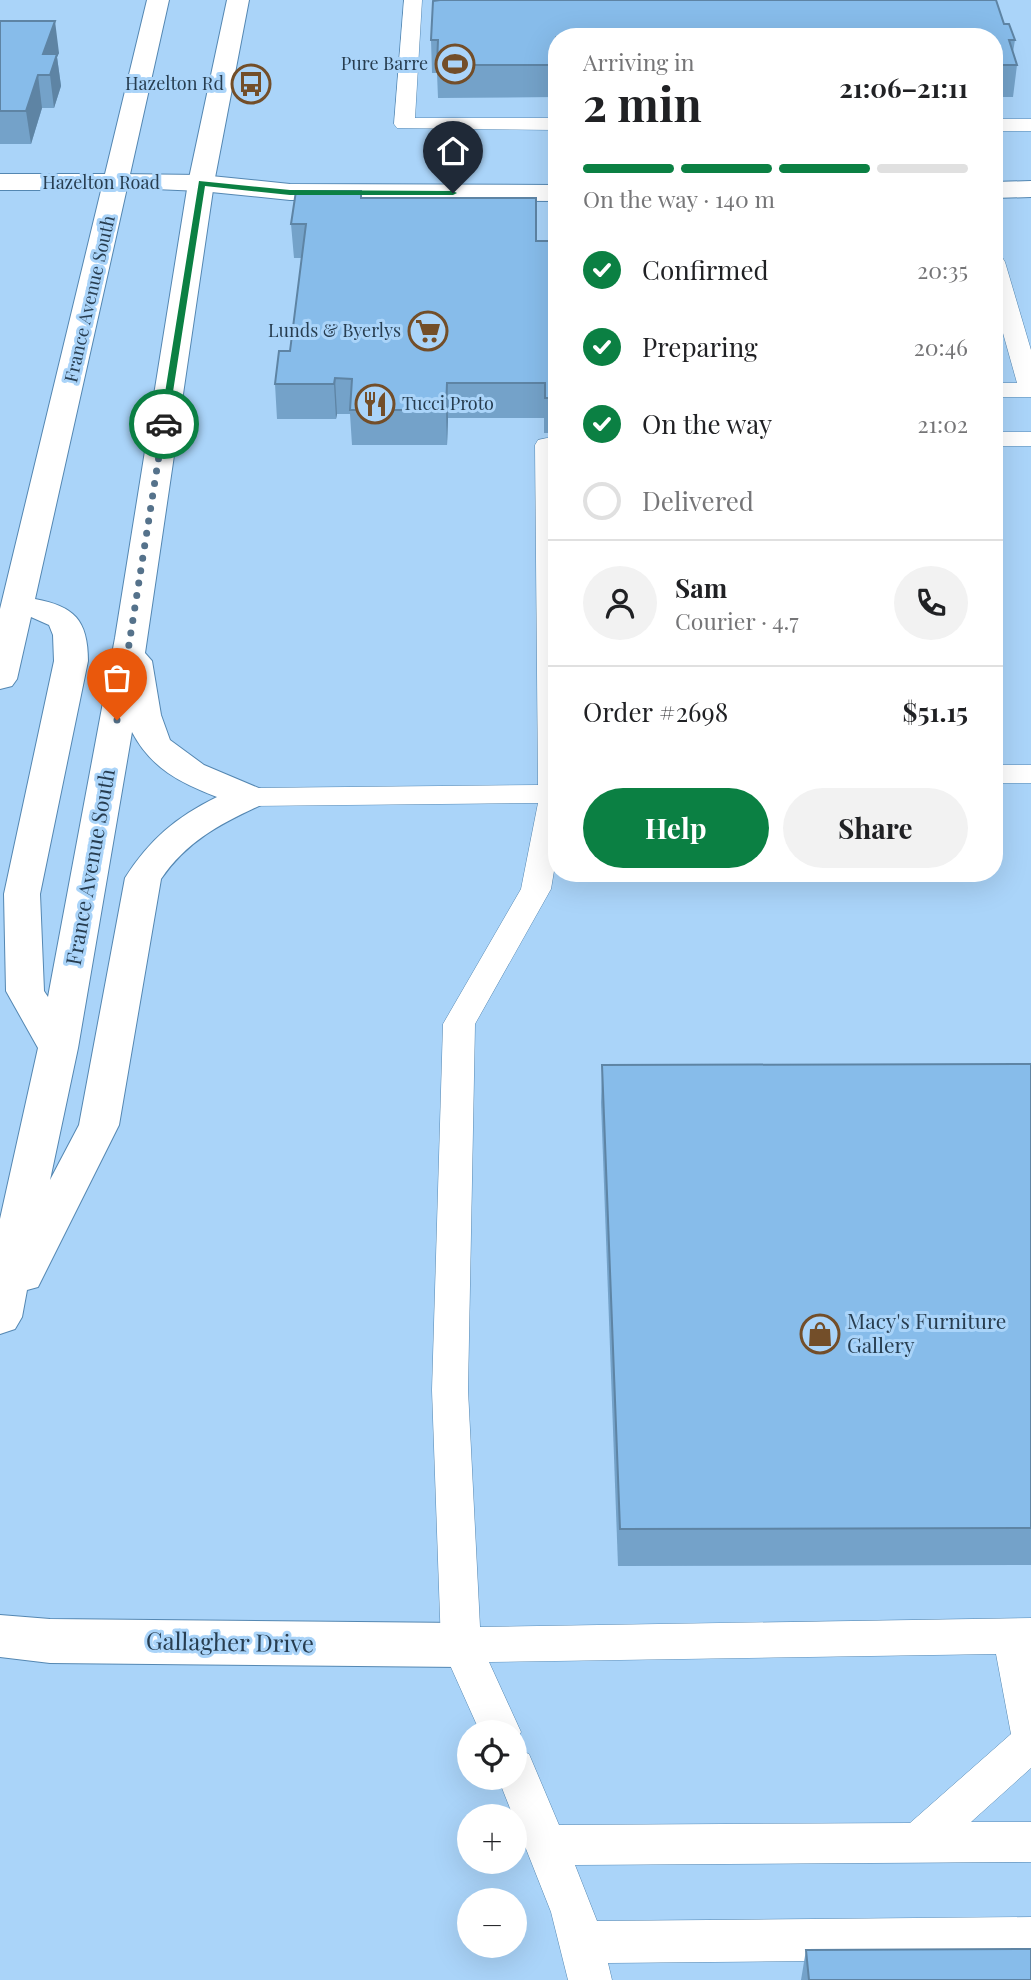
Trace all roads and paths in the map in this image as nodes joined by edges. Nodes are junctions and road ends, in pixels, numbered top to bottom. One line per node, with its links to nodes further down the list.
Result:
1 (158, 0): 10 (main road, France Avenue South)
2 (238, 0): 12 (main road, France Avenue South)
3 (413, 0): 4 (lane)
4 (548, 124)
5 (1003, 125): 6 (lane)
6 (1031, 125)
7 (482, 169): 12 (main road, Hazelton Road)
8 (1003, 170): 9 (main road)
9 (1031, 170)
10 (117, 182): 11 (main road, Hazelton Road); 12 (main road, Hazelton Road); 25 (main road, France Avenue South)
11 (0, 183)
12 (201, 183): 16 (main road, Hazelton Road); 26 (main road, France Avenue South)
13 (548, 187): 16 (lane)
14 (1031, 189): 15 (main road)
15 (1003, 190)
16 (510, 193): 17 (main road, Hazelton Road)
17 (548, 193)
18 (1003, 293): 20 (lane)
19 (1003, 390): 20 (lane)
20 (1031, 390)
21 (1003, 439): 22 (lane)
22 (1031, 439)
23 (548, 445): 24 (lane)
24 (548, 489)
25 (8, 606): 27 (main road, France Avenue South); 33 (main road)
26 (131, 638): 31 (main road); 33 (main road, France Avenue South)
27 (0, 679)
28 (1003, 774): 29 (lane)
29 (1031, 774)
30 (548, 794): 31 (lane)
31 (248, 797): 34 (main road)
32 (548, 829): 37 (lane)
33 (58, 1048): 34 (main road, France Avenue South)
34 (0, 1319)
35 (0, 1636): 37 (main road, Gallagher Drive)
36 (1022, 1637): 37 (lane); 39 (lane)
37 (461, 1645): 38 (lane)
38 (495, 1720)
39 (1031, 1733)
40 (1031, 1742): 43 (lane)
41 (523, 1790): 44 (lane)
42 (1031, 1842): 43 (lane)
43 (918, 1843): 44 (lane)
44 (546, 1845): 46 (lane)
45 (1031, 1938): 46 (lane)
46 (585, 1961)

